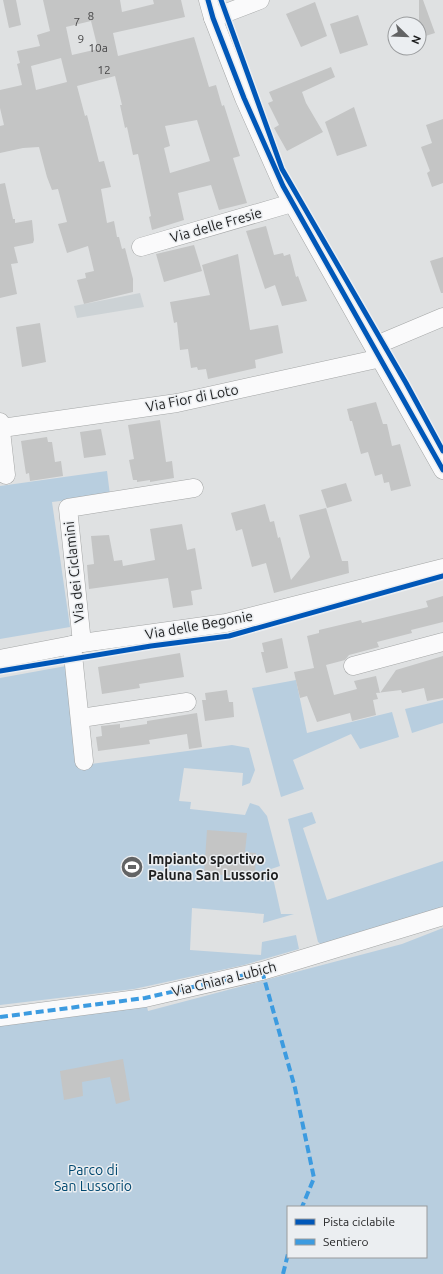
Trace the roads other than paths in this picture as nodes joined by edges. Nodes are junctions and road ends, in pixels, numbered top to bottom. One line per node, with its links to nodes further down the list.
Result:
1 (208, 0): 3 (street)
2 (260, 0): 3 (street)
3 (213, 18): 4 (street)
4 (292, 203): 5 (street, Via delle Fresie); 7 (street)
5 (141, 246)
6 (443, 317): 7 (street, Via Fior di Loto)
7 (377, 352): 8 (street, Via Fior di Loto); 9 (street)
8 (1, 425): 10 (street)
9 (443, 470)
10 (6, 475)
11 (194, 488): 14 (street, Via dei Ciclamini)
12 (443, 568): 14 (street, Via delle Begonie)
13 (443, 642): 16 (street)
14 (77, 644): 15 (street, Via delle Begonie); 18 (street, Via dei Ciclamini)
15 (0, 659)
16 (353, 666)
17 (187, 702): 18 (street)
18 (81, 718): 19 (street, Via dei Ciclamini)
19 (84, 761)
20 (443, 916): 21 (street, Via Chiara Lubich)
21 (0, 1017)

